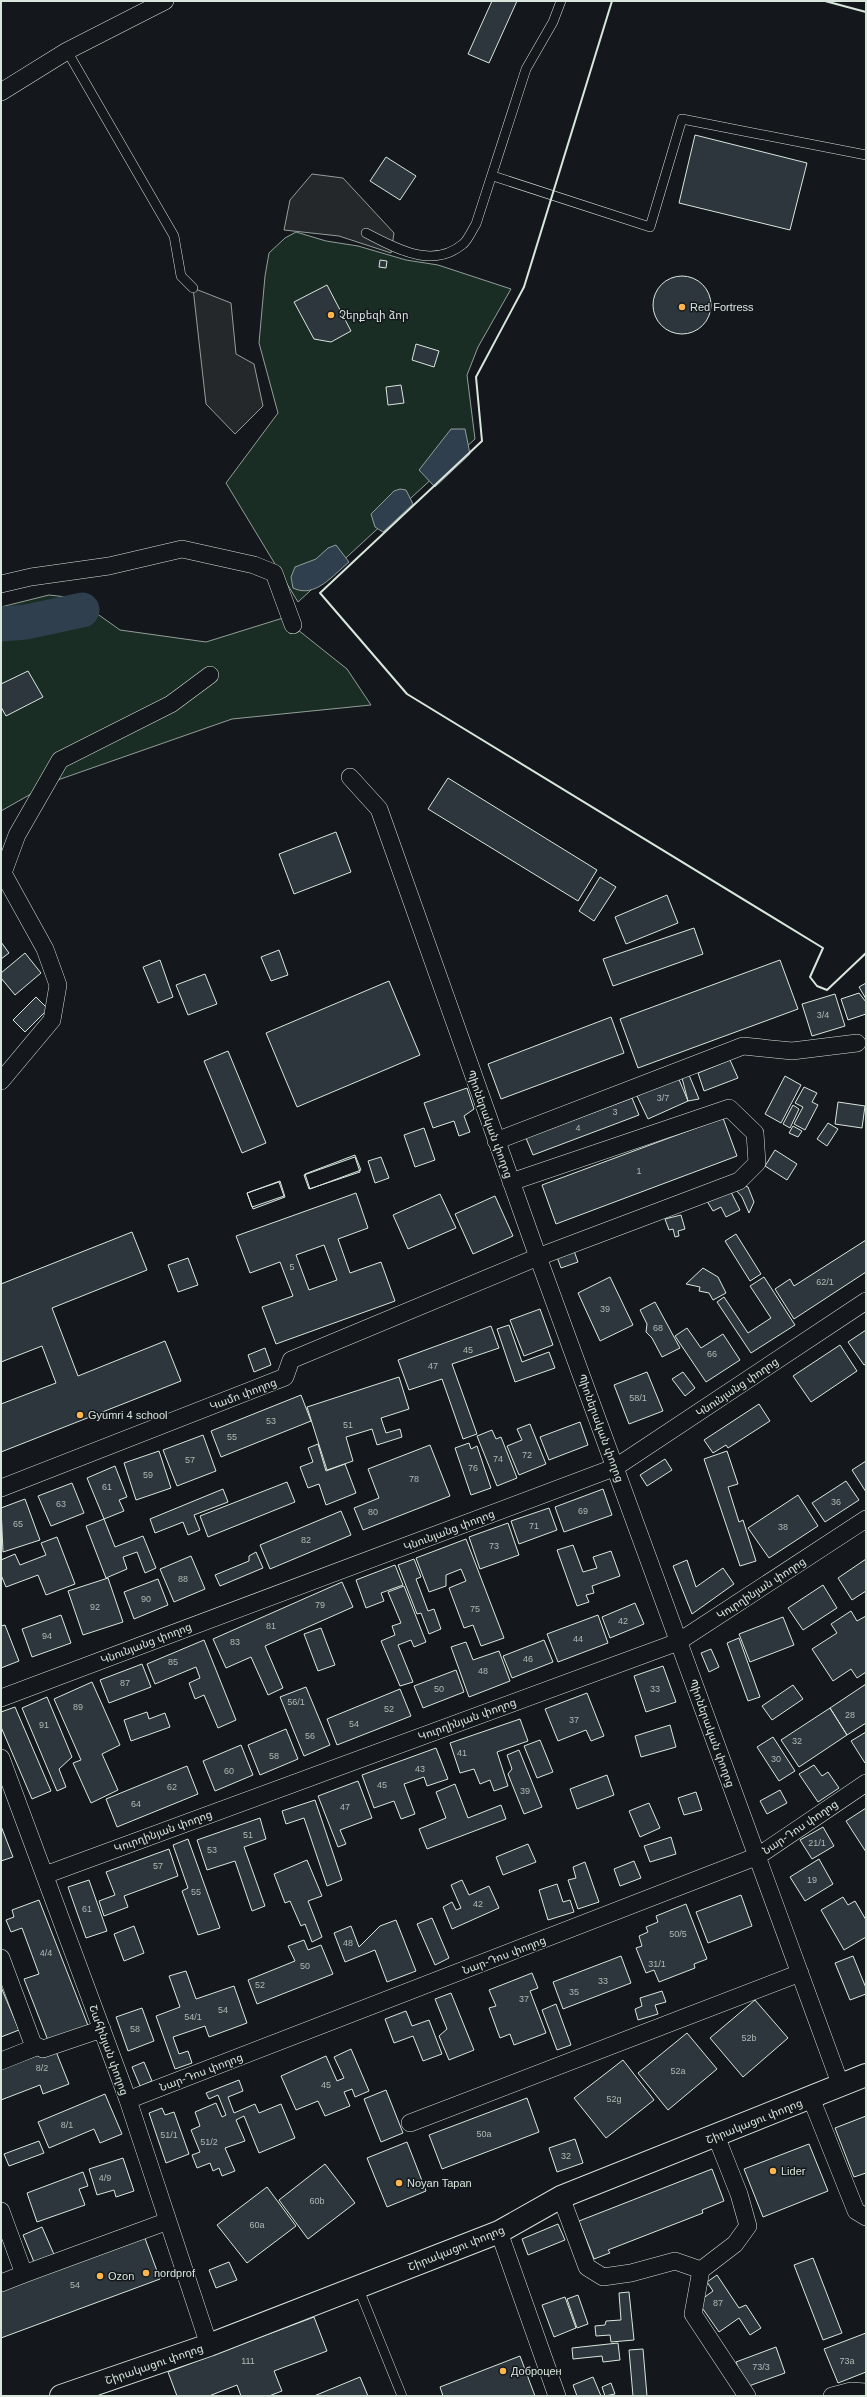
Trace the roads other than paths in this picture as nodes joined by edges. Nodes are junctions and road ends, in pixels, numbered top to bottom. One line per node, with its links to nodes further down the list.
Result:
1 (165, 1): 3 (street)
2 (561, 1): 6 (lane)
3 (67, 51): 4 (street); 8 (lane)
4 (1, 92)
5 (866, 155): 6 (lane)
6 (493, 176): 7 (lane)
7 (366, 232)
8 (193, 288)
9 (1, 584): 10 (street)
10 (293, 625)
11 (210, 675): 14 (street)
12 (350, 777): 15 (street, Պիոներական փողոց)
13 (857, 1043): 15 (street)
14 (1, 1081)
15 (496, 1141): 16 (street, Պիոներական փողոց)
16 (511, 1182): 17 (street, Պիոներական փողոց); 17 (street, Կամո փողոց)
17 (538, 1257): 19 (street, Պիոներական փողոց); 20 (street, Կամո փողոց)
18 (866, 1301): 19 (street, Կնունյանց փողոց)
19 (616, 1467): 22 (street, Պիոներական փողոց); 23 (street, Կնունյանց փողոց)
20 (1, 1488)
21 (866, 1519): 22 (street, Կուրղինյան փողոց)
22 (678, 1642): 26 (street, Պիոներական փողոց); 27 (street, Կուրղինյան փողոց)
23 (1, 1698)
24 (1, 1758): 27 (street, Շահինյան փողոց)
25 (866, 1783): 26 (street, Նար-Դոս փողոց)
26 (758, 1856): 29 (street, Պիոներական փողոց); 36 (street, Նար-Դոս փողոց)
27 (45, 1875): 30 (street, Շահինյան փողոց)
28 (1, 1958): 31 (street)
29 (800, 1973): 34 (street, Պիոներական փողոց); 37 (street)
30 (102, 2029): 31 (street); 36 (street, Շահինյան փողոց)
31 (36, 2048): 32 (street)
32 (1, 2061)
33 (866, 2075): 34 (main road, Շիրակացու փողոց)
34 (841, 2086): 35 (main road, Շիրակացու փողոց)
35 (811, 2098): 38 (main road, Շիրակացու փողոց); 41 (street)
36 (128, 2100): 42 (street, Շահինյան փողոց)
37 (410, 2123)
38 (716, 2136): 39 (main road, Շիրակացու փողոց); 44 (street)
39 (561, 2197): 43 (main road, Շիրակացու փողոց); 44 (street)
40 (1, 2211): 45 (street)
41 (866, 2217)
42 (168, 2221): 45 (street); 48 (street, Շահինյան փողոց)
43 (499, 2232): 47 (main road, Շիրակացու փողոց); 52 (street)
44 (701, 2270): 53 (street)
45 (24, 2274): 46 (street)
46 (1, 2283)
47 (358, 2287): 48 (main road, Շիրակացու փողոց); 51 (lane)
48 (209, 2345): 50 (main road, Շիրակացու փողոց)
49 (866, 2392): 54 (street)
50 (61, 2396)
51 (402, 2396)
52 (557, 2396)
53 (747, 2396)
54 (832, 2396)

